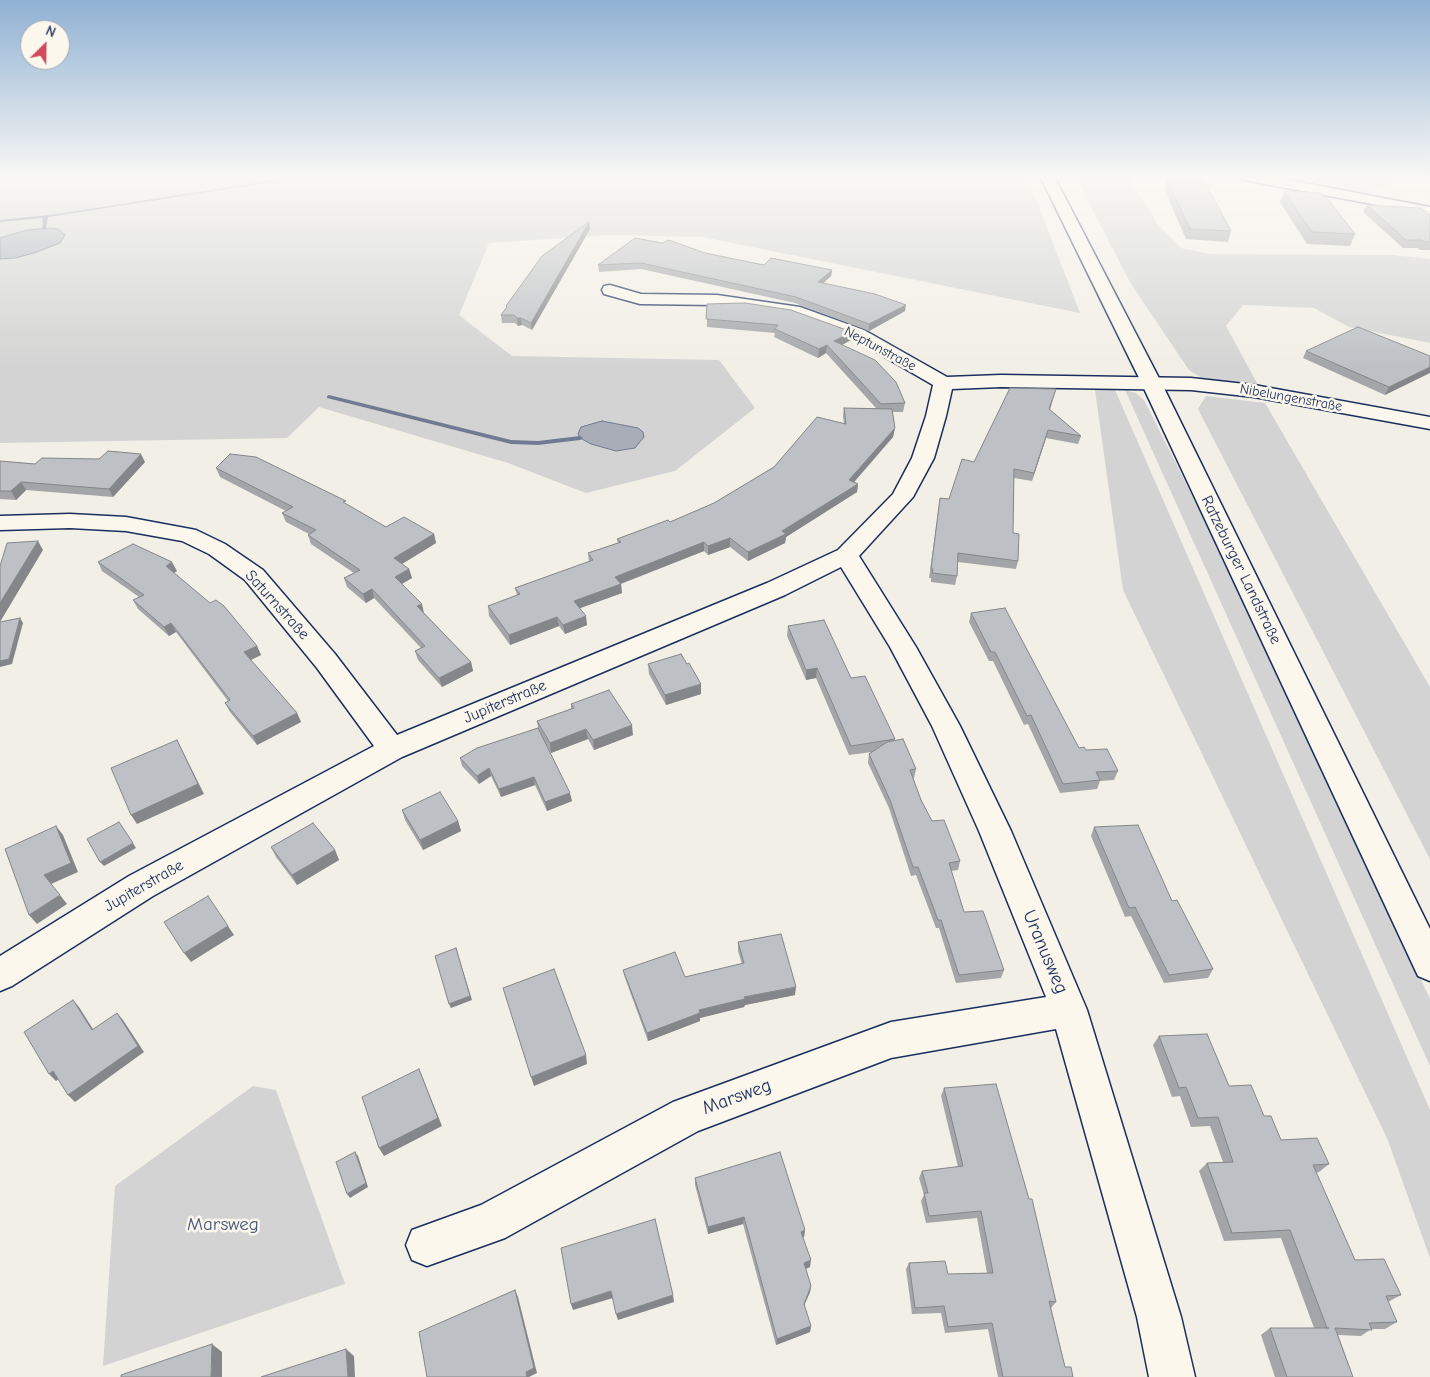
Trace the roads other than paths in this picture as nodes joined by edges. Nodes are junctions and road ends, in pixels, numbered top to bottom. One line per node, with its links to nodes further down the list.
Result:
1 (1079, 240): 3 (street, Ratzeburger Landstraße)
2 (610, 290): 4 (street, Neptunstraße)
3 (1151, 382): 4 (street); 5 (street, Nibelungenstraße); 9 (street, Ratzeburger Landstraße)
4 (943, 383): 7 (street, Jupiterstraße)
5 (1430, 423)
6 (0, 522): 8 (street, Saturnstraße)
7 (846, 555): 8 (street, Jupiterstraße); 11 (street, Uranusweg)
8 (392, 749): 10 (street, Jupiterstraße)
9 (1430, 965)
10 (0, 975)
11 (1069, 1010): 12 (street, Marsweg); 13 (street, Uranusweg)
12 (427, 1245)
13 (1172, 1377)

